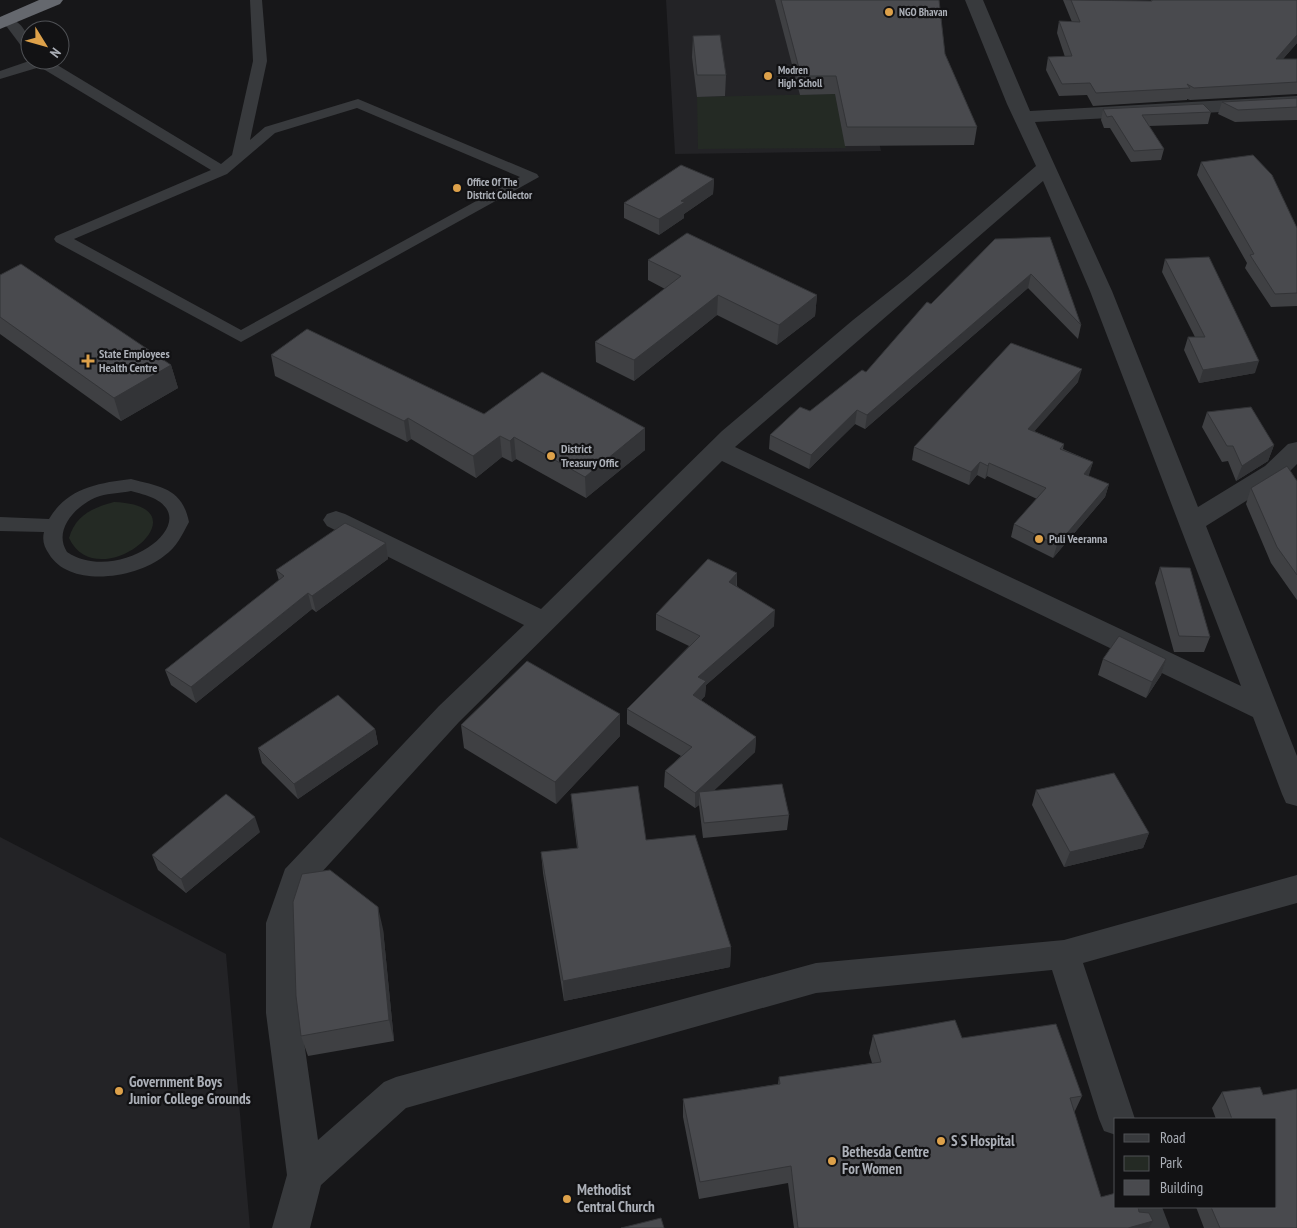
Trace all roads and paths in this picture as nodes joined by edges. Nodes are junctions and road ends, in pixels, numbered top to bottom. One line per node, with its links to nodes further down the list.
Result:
1 (21, 0): 5 (highway)
2 (54, 0): 5 (highway)
3 (256, 0): 12 (lane)
4 (974, 0): 11 (street)
5 (2, 18): 6 (lane)
6 (20, 35)
7 (20, 68): 9 (lane)
8 (55, 70): 14 (lane)
9 (0, 74)
10 (1297, 102): 11 (street)
11 (1023, 117): 13 (street)
12 (239, 156): 14 (lane); 14 (lane)
13 (1047, 167): 15 (street); 18 (street)
14 (222, 171)
15 (718, 449): 21 (street); 22 (street)
16 (1297, 450): 18 (street)
17 (336, 520): 21 (street)
18 (1191, 523): 22 (street)
19 (0, 524): 20 (lane)
20 (54, 526): 20 (lane)
21 (544, 624): 27 (street)
22 (1264, 710): 23 (street)
23 (1297, 794)
24 (1297, 889): 25 (street)
25 (1064, 954): 26 (street); 27 (street)
26 (1116, 1118)
27 (305, 1175): 29 (street)
28 (1144, 1208): 30 (street)
29 (291, 1228)
30 (1151, 1228)

